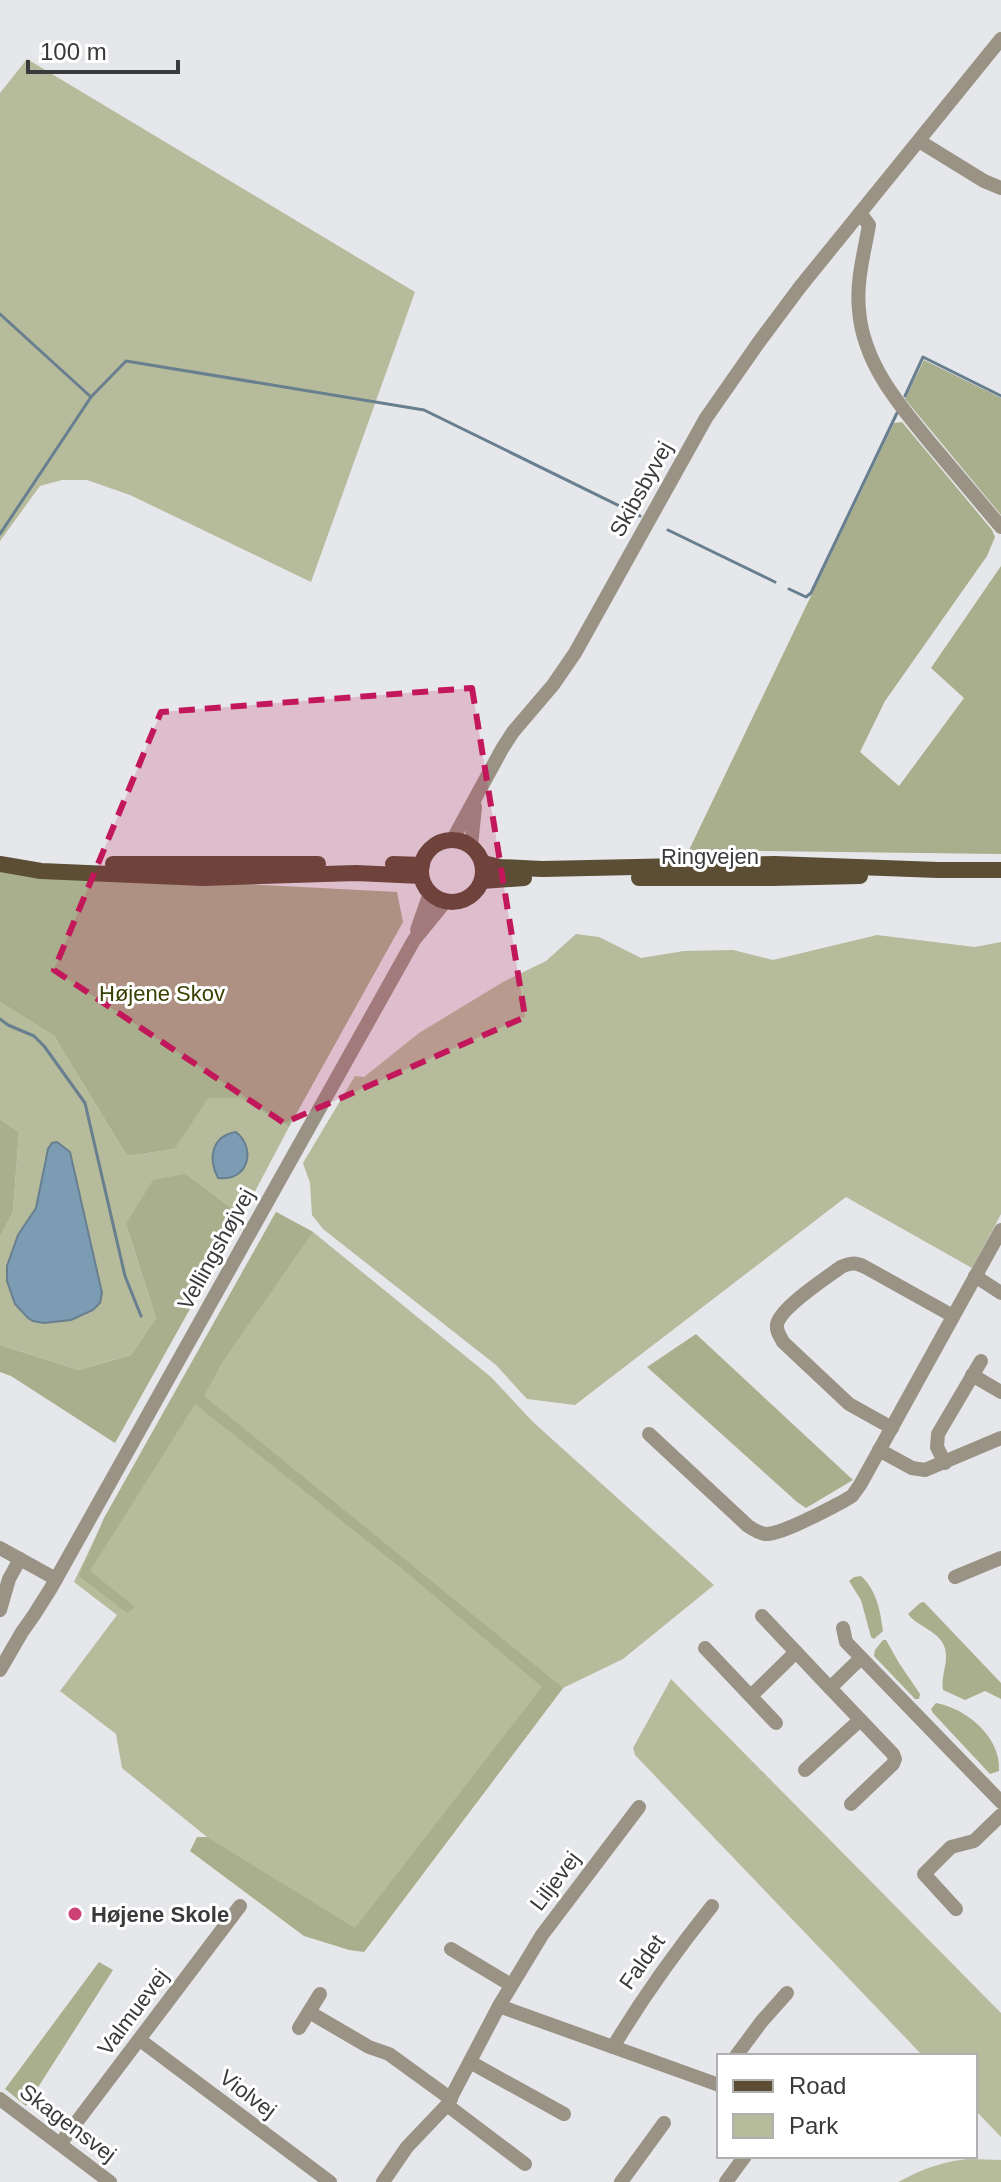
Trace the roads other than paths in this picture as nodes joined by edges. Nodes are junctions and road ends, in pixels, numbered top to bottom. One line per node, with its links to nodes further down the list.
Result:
1 (1001, 39): 2 (street, Skibsbyvej)
2 (919, 141): 3 (street); 4 (street, Skibsbyvej)
3 (1001, 188)
4 (860, 213): 5 (street); 6 (street, Skibsbyvej)
5 (1001, 527)
6 (476, 798): 7 (street, Skibsbyvej); 8 (street, Skibsbyvej)
7 (453, 839): 8 (main road); 11 (main road)
8 (471, 846): 9 (main road)
9 (483, 863): 12 (main road, Ringvejen); 14 (main road)
10 (4, 865): 11 (main road)
11 (422, 870): 15 (main road)
12 (938, 870): 13 (main road, Ringvejen); 14 (main road, Ringvejen)
13 (1001, 870)
14 (482, 881): 16 (main road)
15 (430, 893): 16 (main road); 17 (street, Vellingshøjvej)
16 (445, 902): 17 (street, Vellingshøjvej)
17 (414, 940): 34 (street, Vellingshøjvej)
18 (1001, 1230): 19 (street)
19 (975, 1276): 20 (street); 21 (street)
20 (1001, 1293)
21 (953, 1316): 25 (street); 25 (street)
22 (981, 1361): 23 (street)
23 (972, 1375): 24 (street); 29 (street)
24 (1001, 1392)
25 (892, 1428): 28 (street)
26 (649, 1434): 28 (street)
27 (1001, 1438): 29 (street)
28 (879, 1450): 29 (street)
29 (945, 1463)
30 (0, 1548): 32 (street)
31 (1001, 1558): 33 (street)
32 (20, 1559): 34 (street); 35 (street)
33 (955, 1577)
34 (56, 1579): 36 (street, Vellingshøjvej)
35 (0, 1610)
36 (34, 1615): 42 (street, Vellingshøjvej); 43 (street, Vellingshøjvej)
37 (762, 1616): 40 (street)
38 (843, 1628): 41 (street)
39 (705, 1648): 45 (street)
40 (796, 1652): 44 (street); 45 (street)
41 (861, 1658): 44 (street); 49 (street)
42 (0, 1670)
43 (0, 1685)
44 (830, 1688): 46 (street)
45 (751, 1696): 47 (street)
46 (860, 1720): 48 (street); 50 (street)
47 (776, 1723)
48 (805, 1770)
49 (1000, 1799)
50 (851, 1804)
51 (639, 1807): 57 (street, Liljevej)
52 (1001, 1815): 55 (street)
53 (240, 1906): 63 (street, Valmuevej)
54 (712, 1906): 64 (street, Faldet)
55 (956, 1909)
56 (451, 1949): 57 (street)
57 (511, 1985): 60 (street, Liljevej)
58 (787, 1993): 65 (street)
59 (320, 1994): 61 (street)
60 (499, 2006): 64 (street); 66 (street, Liljevej)
61 (309, 2012): 62 (street); 69 (street)
62 (299, 2028)
63 (140, 2040): 72 (street, Valmuevej); 76 (street, Violvej)
64 (613, 2047): 67 (street)
65 (737, 2054)
66 (470, 2062): 69 (street, Liljevej); 70 (street)
67 (717, 2083)
68 (0, 2099): 72 (street, Skagensvej)
69 (449, 2102): 74 (street); 77 (street, Liljevej)
70 (564, 2114)
71 (664, 2123): 78 (street)
72 (60, 2144): 75 (street, Skagensvej)
73 (744, 2158): 79 (street)
74 (525, 2164)
75 (110, 2182)
76 (330, 2182)
77 (383, 2182)
78 (621, 2182)
79 (726, 2182)

